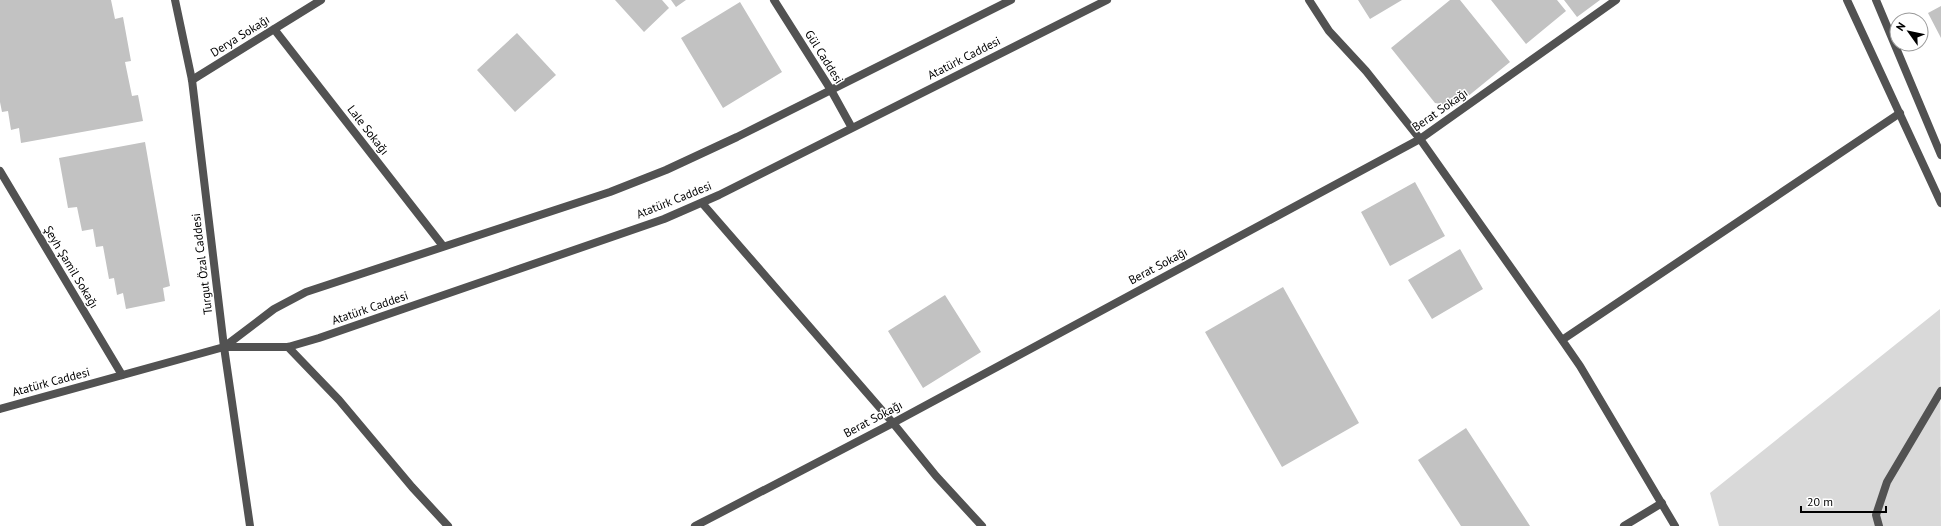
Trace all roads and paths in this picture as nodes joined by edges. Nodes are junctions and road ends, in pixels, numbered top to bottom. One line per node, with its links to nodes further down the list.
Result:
1 (175, 0): 11 (street, Turgut Özal Caddesi)
2 (321, 0): 10 (street, Derya Sokağı)
3 (774, 0): 12 (street, Gül Caddesi)
4 (1011, 0): 12 (street, Atatürk Caddesi)
5 (1107, 0): 14 (street, Atatürk Caddesi)
6 (1309, 0): 15 (street)
7 (1616, 0): 15 (street, Berat Sokağı)
8 (1847, 0): 13 (street)
9 (1876, 0): 16 (street)
10 (274, 29): 11 (street, Derya Sokağı); 20 (street, Lale Sokağı)
11 (192, 80): 22 (street, Turgut Özal Caddesi)
12 (831, 90): 14 (street, Gül Caddesi); 20 (street, Atatürk Caddesi)
13 (1900, 113): 19 (street); 21 (street)
14 (852, 128): 18 (street, Atatürk Caddesi)
15 (1420, 139): 21 (street); 27 (street, Berat Sokağı)
16 (1941, 155)
17 (0, 171): 24 (street, Şeyh Şamil Sokağı)
18 (702, 203): 23 (street, Atatürk Caddesi); 27 (street)
19 (1941, 203)
20 (442, 246): 22 (street, Atatürk Caddesi)
21 (1562, 340): 28 (street)
22 (224, 347): 23 (street, Atatürk Caddesi); 24 (street, Atatürk Caddesi); 29 (street, Turgut Özal Caddesi)
23 (288, 347): 30 (street)
24 (122, 375): 26 (street, Atatürk Caddesi)
25 (1941, 391): 35 (street)
26 (0, 409)
27 (892, 423): 31 (street, Berat Sokağı); 32 (street)
28 (1662, 503): 33 (street); 34 (street)
29 (250, 526)
30 (448, 526)
31 (695, 526)
32 (982, 526)
33 (1624, 526)
34 (1675, 526)
35 (1879, 526)

